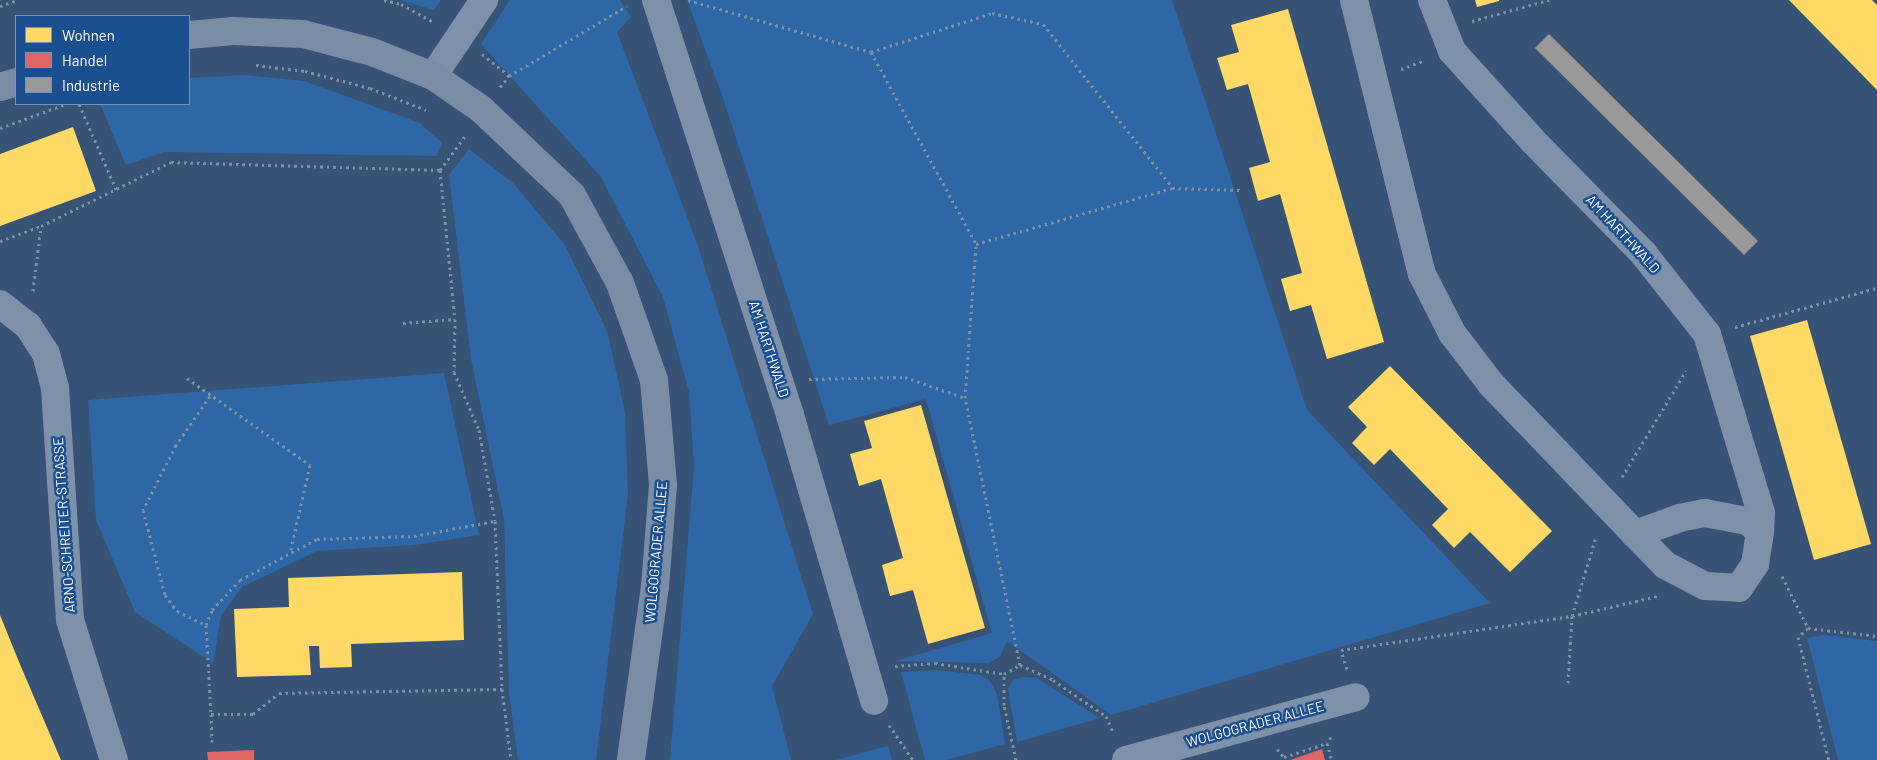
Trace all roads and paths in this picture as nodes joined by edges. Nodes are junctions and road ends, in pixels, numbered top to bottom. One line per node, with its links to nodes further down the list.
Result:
1 (17, 0): 9 (path)
2 (484, 0): 15 (street)
3 (656, 0): 40 (street, AM HARTHWALD)
4 (686, 0): 12 (path)
5 (1354, 0): 16 (street, AM HARTHWALD)
6 (1432, 0): 10 (street, AM HARTHWALD)
7 (1549, 0): 10 (path)
8 (629, 5): 21 (path)
9 (0, 6)
10 (1443, 29): 38 (street, AM HARTHWALD)
11 (190, 35): 15 (main road, WOLGOGRADER ALLEE)
12 (871, 52): 27 (path); 32 (path)
13 (1430, 59): 16 (path)
14 (254, 64): 22 (path)
15 (433, 76): 21 (main road, WOLGOGRADER ALLEE)
16 (1374, 78): 43 (street, AM HARTHWALD)
17 (15, 82): 18 (main road)
18 (0, 86)
19 (63, 105): 23 (path)
20 (79, 105): 28 (path)
21 (481, 109): 25 (path); 65 (main road, WOLGOGRADER ALLEE)
22 (429, 111)
23 (0, 128)
24 (458, 132): 25 (path)
25 (466, 137): 26 (path)
26 (440, 170): 28 (path); 35 (path)
27 (1172, 188): 29 (path); 32 (path)
28 (116, 189): 30 (path)
29 (1241, 190)
30 (41, 226): 31 (path); 37 (path)
31 (0, 241)
32 (976, 244): 42 (path)
33 (1877, 288): 38 (path)
34 (0, 304): 37 (street, ARNO-SCHREITER-STRASSE)
35 (455, 319): 36 (path); 44 (path)
36 (403, 323)
37 (28, 326): 63 (street, ARNO-SCHREITER-STRASSE)
38 (1708, 334): 43 (path); 45 (street, AM HARTHWALD)
39 (187, 378): 41 (path)
40 (779, 380): 42 (path); 54 (street, AM HARTHWALD)
41 (210, 396): 47 (path); 50 (path)
42 (964, 398): 53 (path)
43 (1606, 504): 46 (street, AM HARTHWALD); 49 (path)
44 (495, 521): 47 (path); 57 (path)
45 (1760, 531): 46 (street); 48 (street, AM HARTHWALD); 51 (path)
46 (1636, 534): 48 (street, AM HARTHWALD)
47 (290, 554): 50 (path)
48 (1705, 586): 49 (path)
49 (1572, 616): 56 (path); 58 (path)
50 (206, 626): 60 (path)
51 (1808, 628): 52 (path); 69 (path)
52 (1877, 636)
53 (1020, 665): 55 (path); 61 (path)
54 (865, 669): 55 (path); 59 (street, AM HARTHWALD)
55 (1004, 674): 67 (path)
56 (1568, 684)
57 (502, 688): 60 (path); 64 (path)
58 (1356, 697): 68 (street, WOLGOGRADER ALLEE)
59 (874, 701): 66 (path)
60 (211, 714): 62 (path)
61 (1114, 733)
62 (212, 742)
63 (114, 760)
64 (510, 760)
65 (631, 760)
66 (913, 760)
67 (1016, 760)
68 (1126, 760)
69 (1829, 760)

